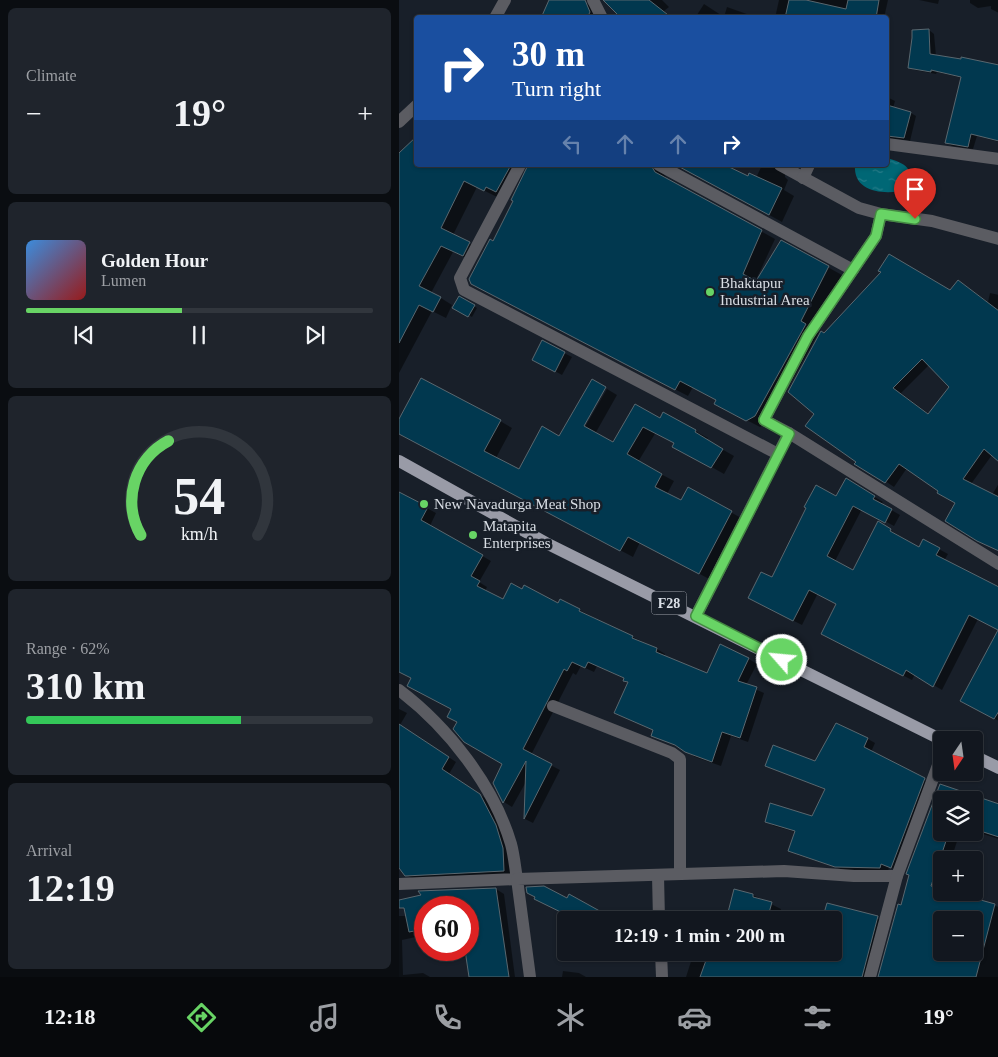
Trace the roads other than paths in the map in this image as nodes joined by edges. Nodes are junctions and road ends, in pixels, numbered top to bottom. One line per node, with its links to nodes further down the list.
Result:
1 (505, 0): 3 (street)
2 (593, 0): 4 (street)
3 (497, 15)
4 (600, 15)
5 (414, 108): 6 (street)
6 (399, 122)
7 (889, 144): 8 (street)
8 (998, 159)
9 (519, 167): 18 (street)
10 (663, 167): 16 (street)
11 (784, 167): 13 (street)
12 (808, 167): 13 (street)
13 (803, 178): 14 (street)
14 (881, 214): 15 (street); 16 (street)
15 (998, 239)
16 (853, 270): 17 (street)
17 (789, 434): 18 (street); 20 (street)
18 (779, 454): 21 (street)
19 (399, 462): 21 (main road, F28)
20 (998, 564)
21 (696, 616): 24 (main road, F28)
22 (399, 690): 31 (street)
23 (553, 706): 28 (street)
24 (933, 735)
25 (983, 760): 26 (main road)
26 (998, 768)
27 (933, 779): 30 (street)
28 (681, 874): 29 (street); 30 (street)
29 (657, 875): 31 (street); 33 (street)
30 (897, 876): 37 (street)
31 (517, 879): 32 (street); 35 (street)
32 (399, 884)
33 (659, 911)
34 (661, 961): 36 (street)
35 (530, 977)
36 (662, 977)
37 (870, 977)

